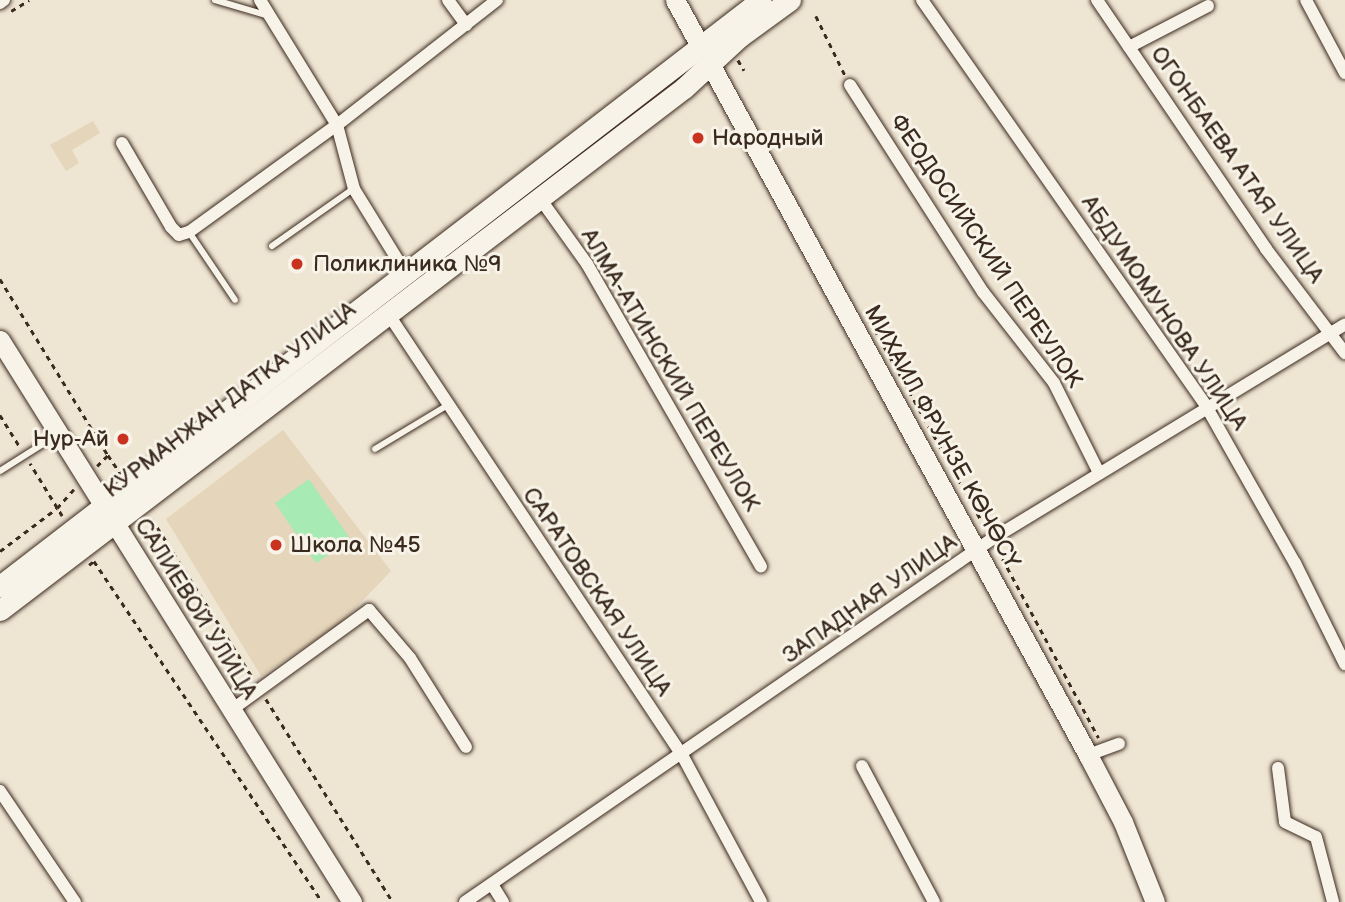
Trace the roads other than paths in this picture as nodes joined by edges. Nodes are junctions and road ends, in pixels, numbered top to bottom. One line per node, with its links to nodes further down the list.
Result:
1 (215, 0): 12 (lane)
2 (260, 0): 12 (street)
3 (448, 0): 13 (street)
4 (497, 0): 13 (street)
5 (675, 0): 15 (main road, МИХАИЛ ФРУНЗЕ КӨЧӨСҮ)
6 (761, 0): 15 (main road, КУРМАНЖАН ДАТКА УЛИЦА)
7 (790, 0): 15 (main road, КУРМАНЖАН ДАТКА УЛИЦА)
8 (922, 0): 32 (street, АБДУМОМУНОВА УЛИЦА)
9 (1097, 0): 14 (street, ОГОНБАЕВА АТАЯ УЛИЦА)
10 (1306, 0): 16 (street)
11 (1208, 6): 14 (street)
12 (271, 17): 18 (street)
13 (466, 25): 18 (street)
14 (1129, 47): 28 (street, ОГОНБАЕВА АТАЯ УЛИЦА)
15 (706, 55): 21 (main road, КУРМАНЖАН ДАТКА УЛИЦА); 24 (main road, КУРМАНЖАН ДАТКА УЛИЦА); 38 (main road, МИХАИЛ ФРУНЗЕ КӨЧӨСҮ)
16 (1345, 73)
17 (850, 85): 36 (street, ФЕОДОСИЙСКИЙ ПЕРЕУЛОК)
18 (337, 125): 20 (street); 22 (street)
19 (122, 143): 22 (street)
20 (354, 188): 23 (lane); 24 (street)
21 (539, 197): 26 (main road, КУРМАНЖАН ДАТКА УЛИЦА); 39 (street, АЛМА-АТИНСКИЙ ПЕРЕУЛОК)
22 (189, 232): 25 (lane)
23 (272, 246)
24 (407, 275): 37 (main road, КУРМАНЖАН ДАТКА УЛИЦА)
25 (234, 300)
26 (387, 312): 31 (street, САРАТОВСКАЯ УЛИЦА); 37 (main road, КУРМАНЖАН ДАТКА УЛИЦА)
27 (1345, 324): 28 (street, ЗАПАДНАЯ УЛИЦА)
28 (1330, 331): 30 (street, ОГОНБАЕВА АТАЯ УЛИЦА); 32 (street, ЗАПАДНАЯ УЛИЦА)
29 (0, 340): 33 (main road, САЛИЕВОЙ УЛИЦА)
30 (1345, 353)
31 (448, 405): 34 (lane); 46 (street, САРАТОВСКАЯ УЛИЦА)
32 (1206, 406): 36 (street, ЗАПАДНАЯ УЛИЦА); 42 (street, АБДУМОМУНОВА УЛИЦА)
33 (59, 434): 35 (lane); 37 (main road, САЛИЕВОЙ УЛИЦА)
34 (375, 449)
35 (0, 471)
36 (1099, 473): 38 (street, ЗАПАДНАЯ УЛИЦА)
37 (109, 514): 40 (main road, КУРМАНЖАН ДАТКА УЛИЦА); 41 (main road, КУРМАНЖАН ДАТКА УЛИЦА); 43 (main road, САЛИЕВОЙ УЛИЦА)
38 (976, 551): 46 (street, ЗАПАДНАЯ УЛИЦА); 47 (main road, МИХАИЛ ФРУНЗЕ КӨЧӨСҮ)
39 (761, 566)
40 (0, 586)
41 (0, 610)
42 (1345, 664)
43 (230, 710): 45 (street); 53 (main road, САЛИЕВОЙ УЛИЦА)
44 (1119, 744): 47 (street)
45 (466, 747)
46 (682, 755): 51 (street, ЗАПАДНАЯ УЛИЦА); 56 (street, САРАТОВСКАЯ УЛИЦА)
47 (1088, 755): 58 (main road, МИХАИЛ ФРУНЗЕ КӨЧӨСҮ)
48 (862, 766): 57 (street)
49 (1278, 768): 59 (street)
50 (0, 791): 52 (street)
51 (492, 886): 54 (street, ЗАПАДНАЯ УЛИЦА); 55 (street)
52 (75, 902)
53 (352, 902)
54 (465, 902)
55 (503, 902)
56 (761, 902)
57 (934, 902)
58 (1155, 902)
59 (1333, 902)

